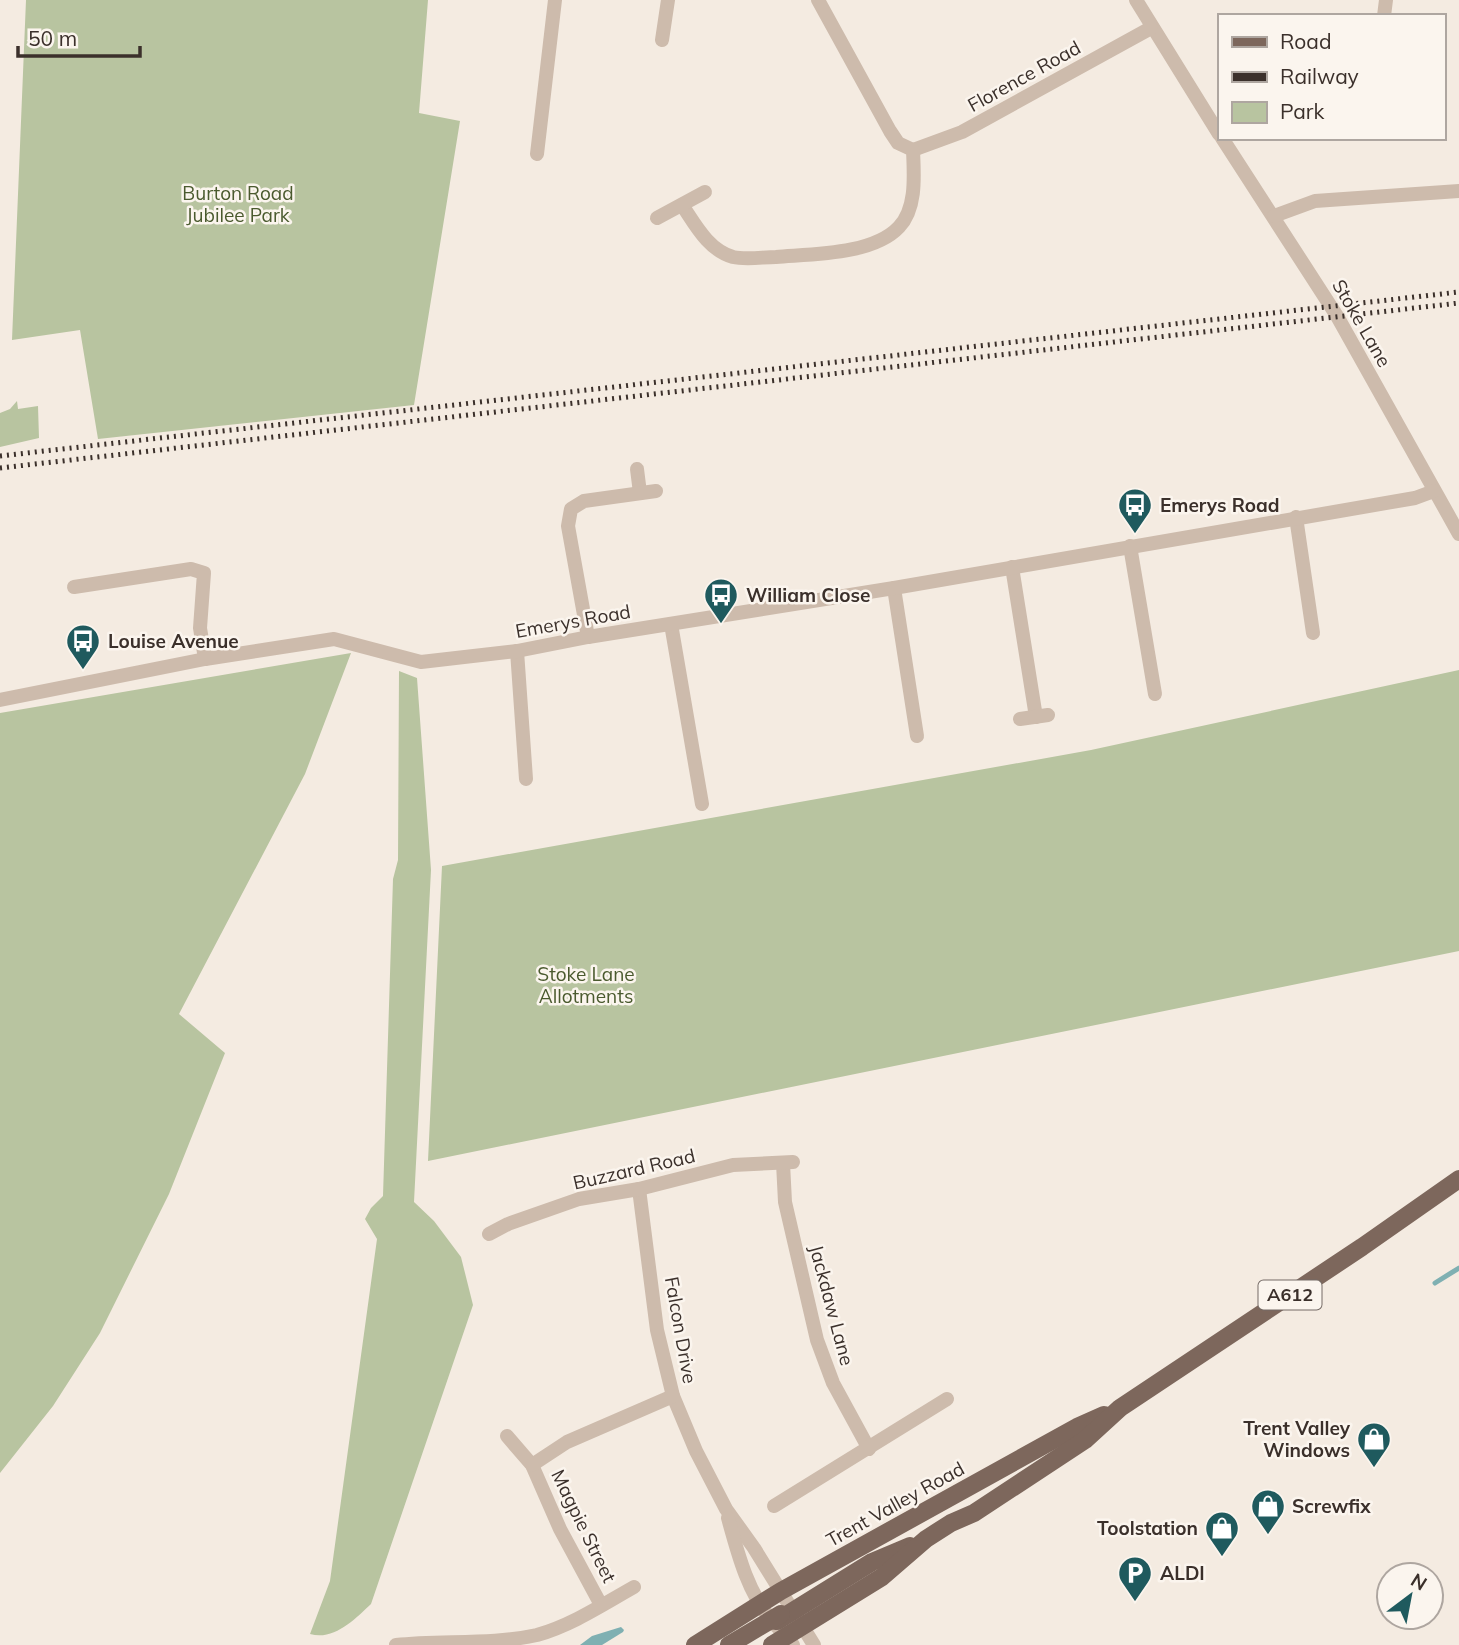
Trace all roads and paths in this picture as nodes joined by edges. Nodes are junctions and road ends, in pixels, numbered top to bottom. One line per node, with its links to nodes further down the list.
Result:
1 (555, 0): 10 (street)
2 (668, 0): 6 (street)
3 (818, 0): 9 (street)
4 (1136, 0): 5 (street, Stoke Lane)
5 (1151, 28): 7 (street, Stoke Lane); 9 (street, Florence Road)
6 (662, 40)
7 (1218, 131)
8 (1224, 140): 14 (street, Stoke Lane)
9 (913, 150): 13 (street)
10 (537, 154)
11 (1459, 191): 14 (street)
12 (705, 192): 13 (street)
13 (682, 205): 15 (street)
14 (1274, 216): 18 (street, Stoke Lane)
15 (657, 218)
16 (637, 469): 19 (street)
17 (656, 491): 19 (street)
18 (1434, 491): 20 (street, Emerys Road); 21 (street, Stoke Lane)
19 (640, 492): 28 (street)
20 (1296, 517): 22 (street, Emerys Road); 27 (street)
21 (1459, 534)
22 (1130, 547): 23 (street, Emerys Road); 31 (street)
23 (1012, 567): 25 (street, Emerys Road); 33 (street)
24 (75, 587): 30 (street)
25 (894, 588): 26 (street, Emerys Road); 34 (street)
26 (671, 624): 28 (street, Emerys Road); 36 (street)
27 (1313, 634)
28 (587, 637): 29 (street, Emerys Road)
29 (517, 651): 30 (street, Emerys Road); 35 (street)
30 (205, 659): 32 (street, Emerys Road)
31 (1155, 694)
32 (0, 700)
33 (1020, 719)
34 (918, 736)
35 (526, 779)
36 (702, 803)
37 (788, 1163): 39 (street, Buzzard Road); 45 (street, Jackdaw Lane)
38 (1459, 1179): 43 (main road, Trent Valley Road / A612)
39 (639, 1189): 40 (street, Buzzard Road); 41 (street, Falcon Drive)
40 (489, 1234)
41 (673, 1396): 46 (street, Magpie Street); 48 (street, Falcon Drive)
42 (947, 1399): 45 (street)
43 (1120, 1408): 50 (main road, Trent Valley Road / A612); 54 (main road, Trent Valley Road / A612)
44 (507, 1436): 46 (street, Magpie Street)
45 (869, 1449): 47 (street)
46 (532, 1465): 52 (street, Magpie Street)
47 (774, 1506)
48 (726, 1509): 50 (street, Falcon Drive); 51 (street, Falcon Drive)
49 (634, 1587): 52 (street, Magpie Street)
50 (781, 1591): 51 (main road, Trent Valley Road / A612); 54 (street, Falcon Drive)
51 (761, 1604): 53 (street, Falcon Drive); 56 (main road, Trent Valley Road / A612)
52 (601, 1605): 55 (street, Magpie Street)
53 (771, 1620): 54 (main road, A612); 57 (main road, A612)
54 (790, 1633): 58 (street, Falcon Drive)
55 (396, 1645)
56 (695, 1645)
57 (729, 1645)
58 (814, 1645)

